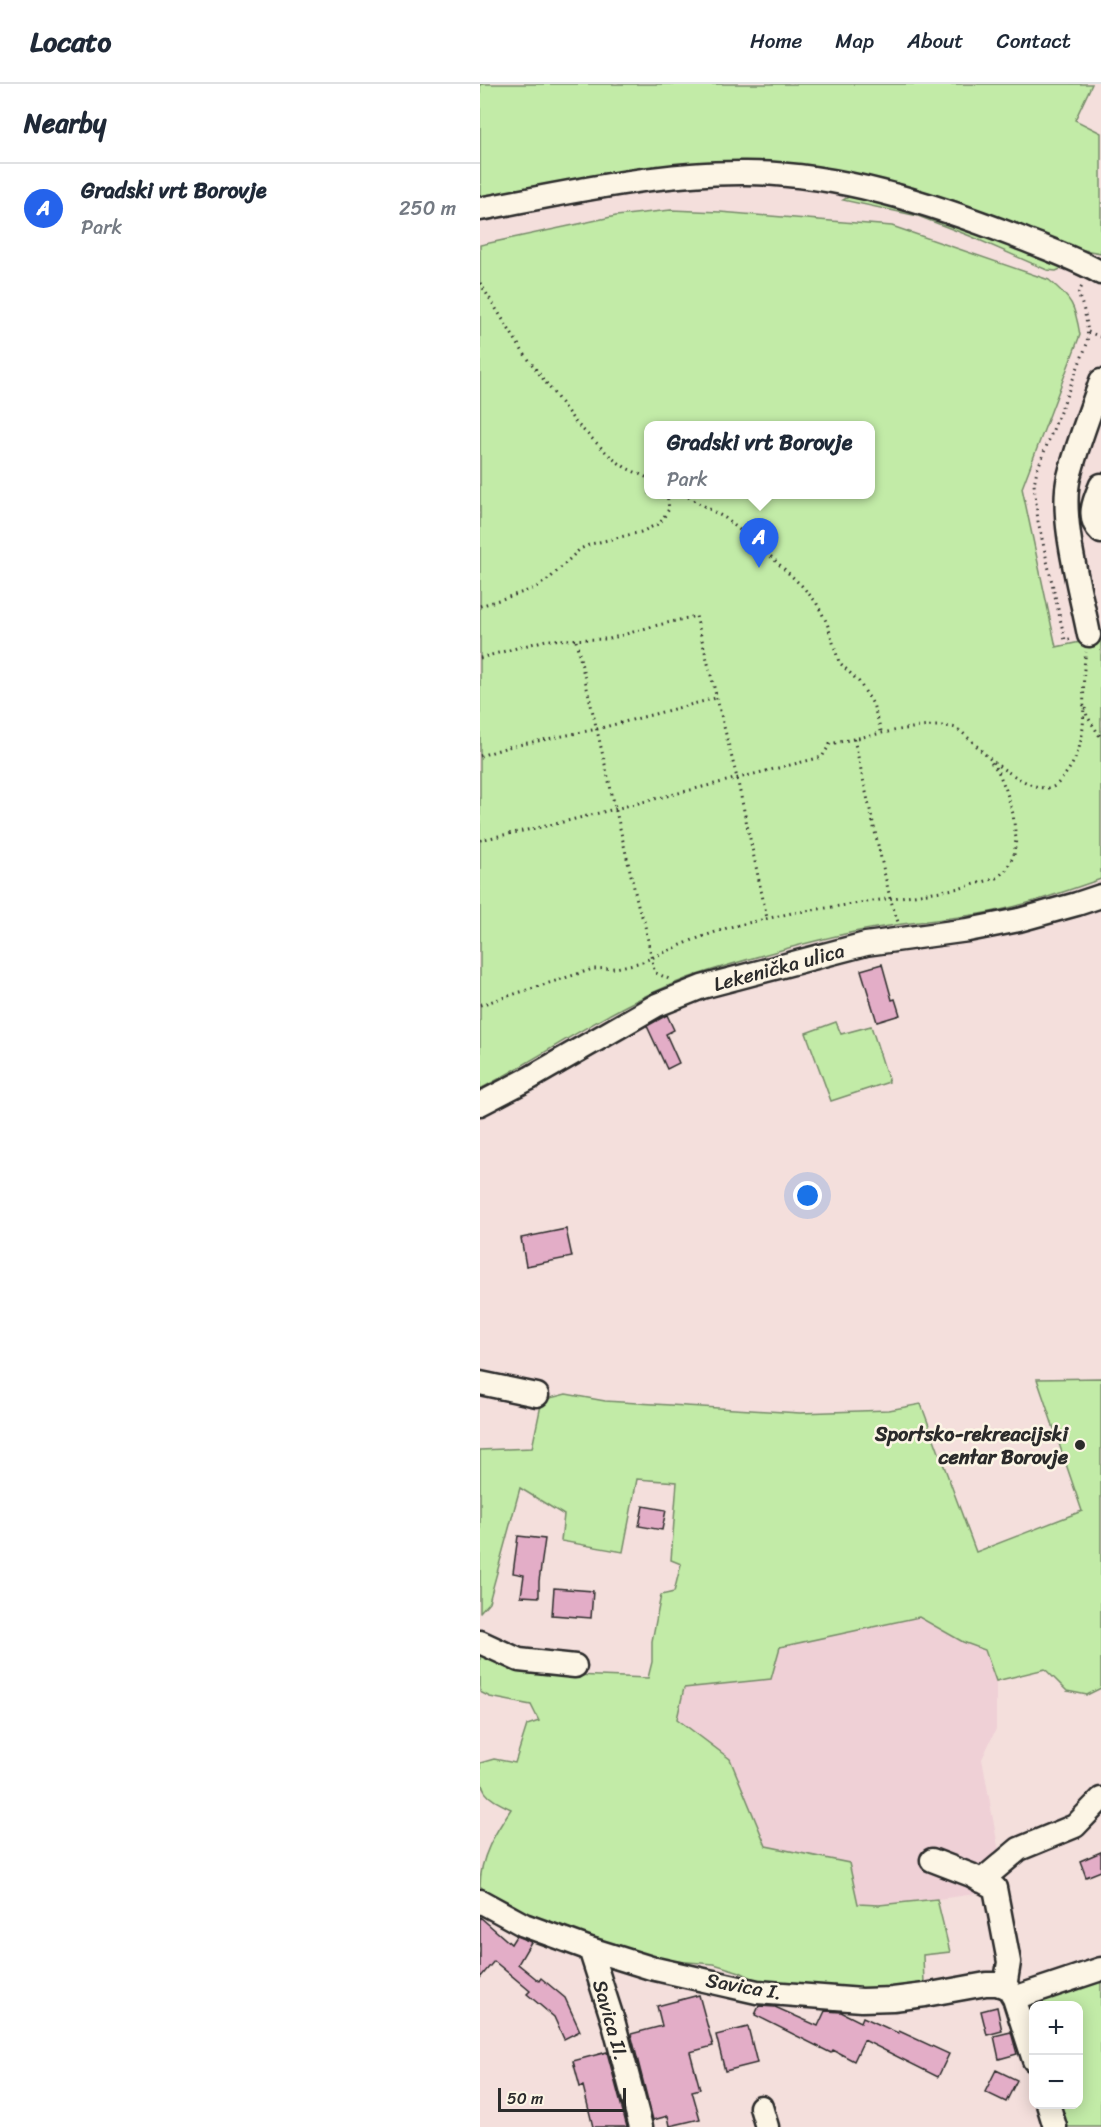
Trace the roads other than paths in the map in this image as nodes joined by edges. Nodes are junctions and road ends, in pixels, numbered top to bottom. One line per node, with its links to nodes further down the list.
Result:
1 (480, 209): 2 (street)
2 (1101, 273)
3 (1101, 381): 4 (street)
4 (1067, 493): 5 (street); 7 (street)
5 (1097, 493): 6 (street)
6 (1101, 532)
7 (1089, 635)
8 (1101, 896): 9 (street, Lekenička ulica)
9 (480, 1104)
10 (480, 1383): 11 (street)
11 (537, 1395)
12 (480, 1642): 13 (street)
13 (575, 1666)
14 (1101, 1799): 16 (street)
15 (932, 1860): 16 (street)
16 (981, 1881): 20 (street)
17 (480, 1901): 18 (street, Savica I.)
18 (590, 1949): 20 (street, Savica I.); 23 (street, Savica II.)
19 (1101, 1968): 20 (street, Savica I.)
20 (1010, 1993): 21 (street)
21 (1032, 2055)
22 (1050, 2109): 24 (street)
23 (641, 2127)
24 (1055, 2127)

